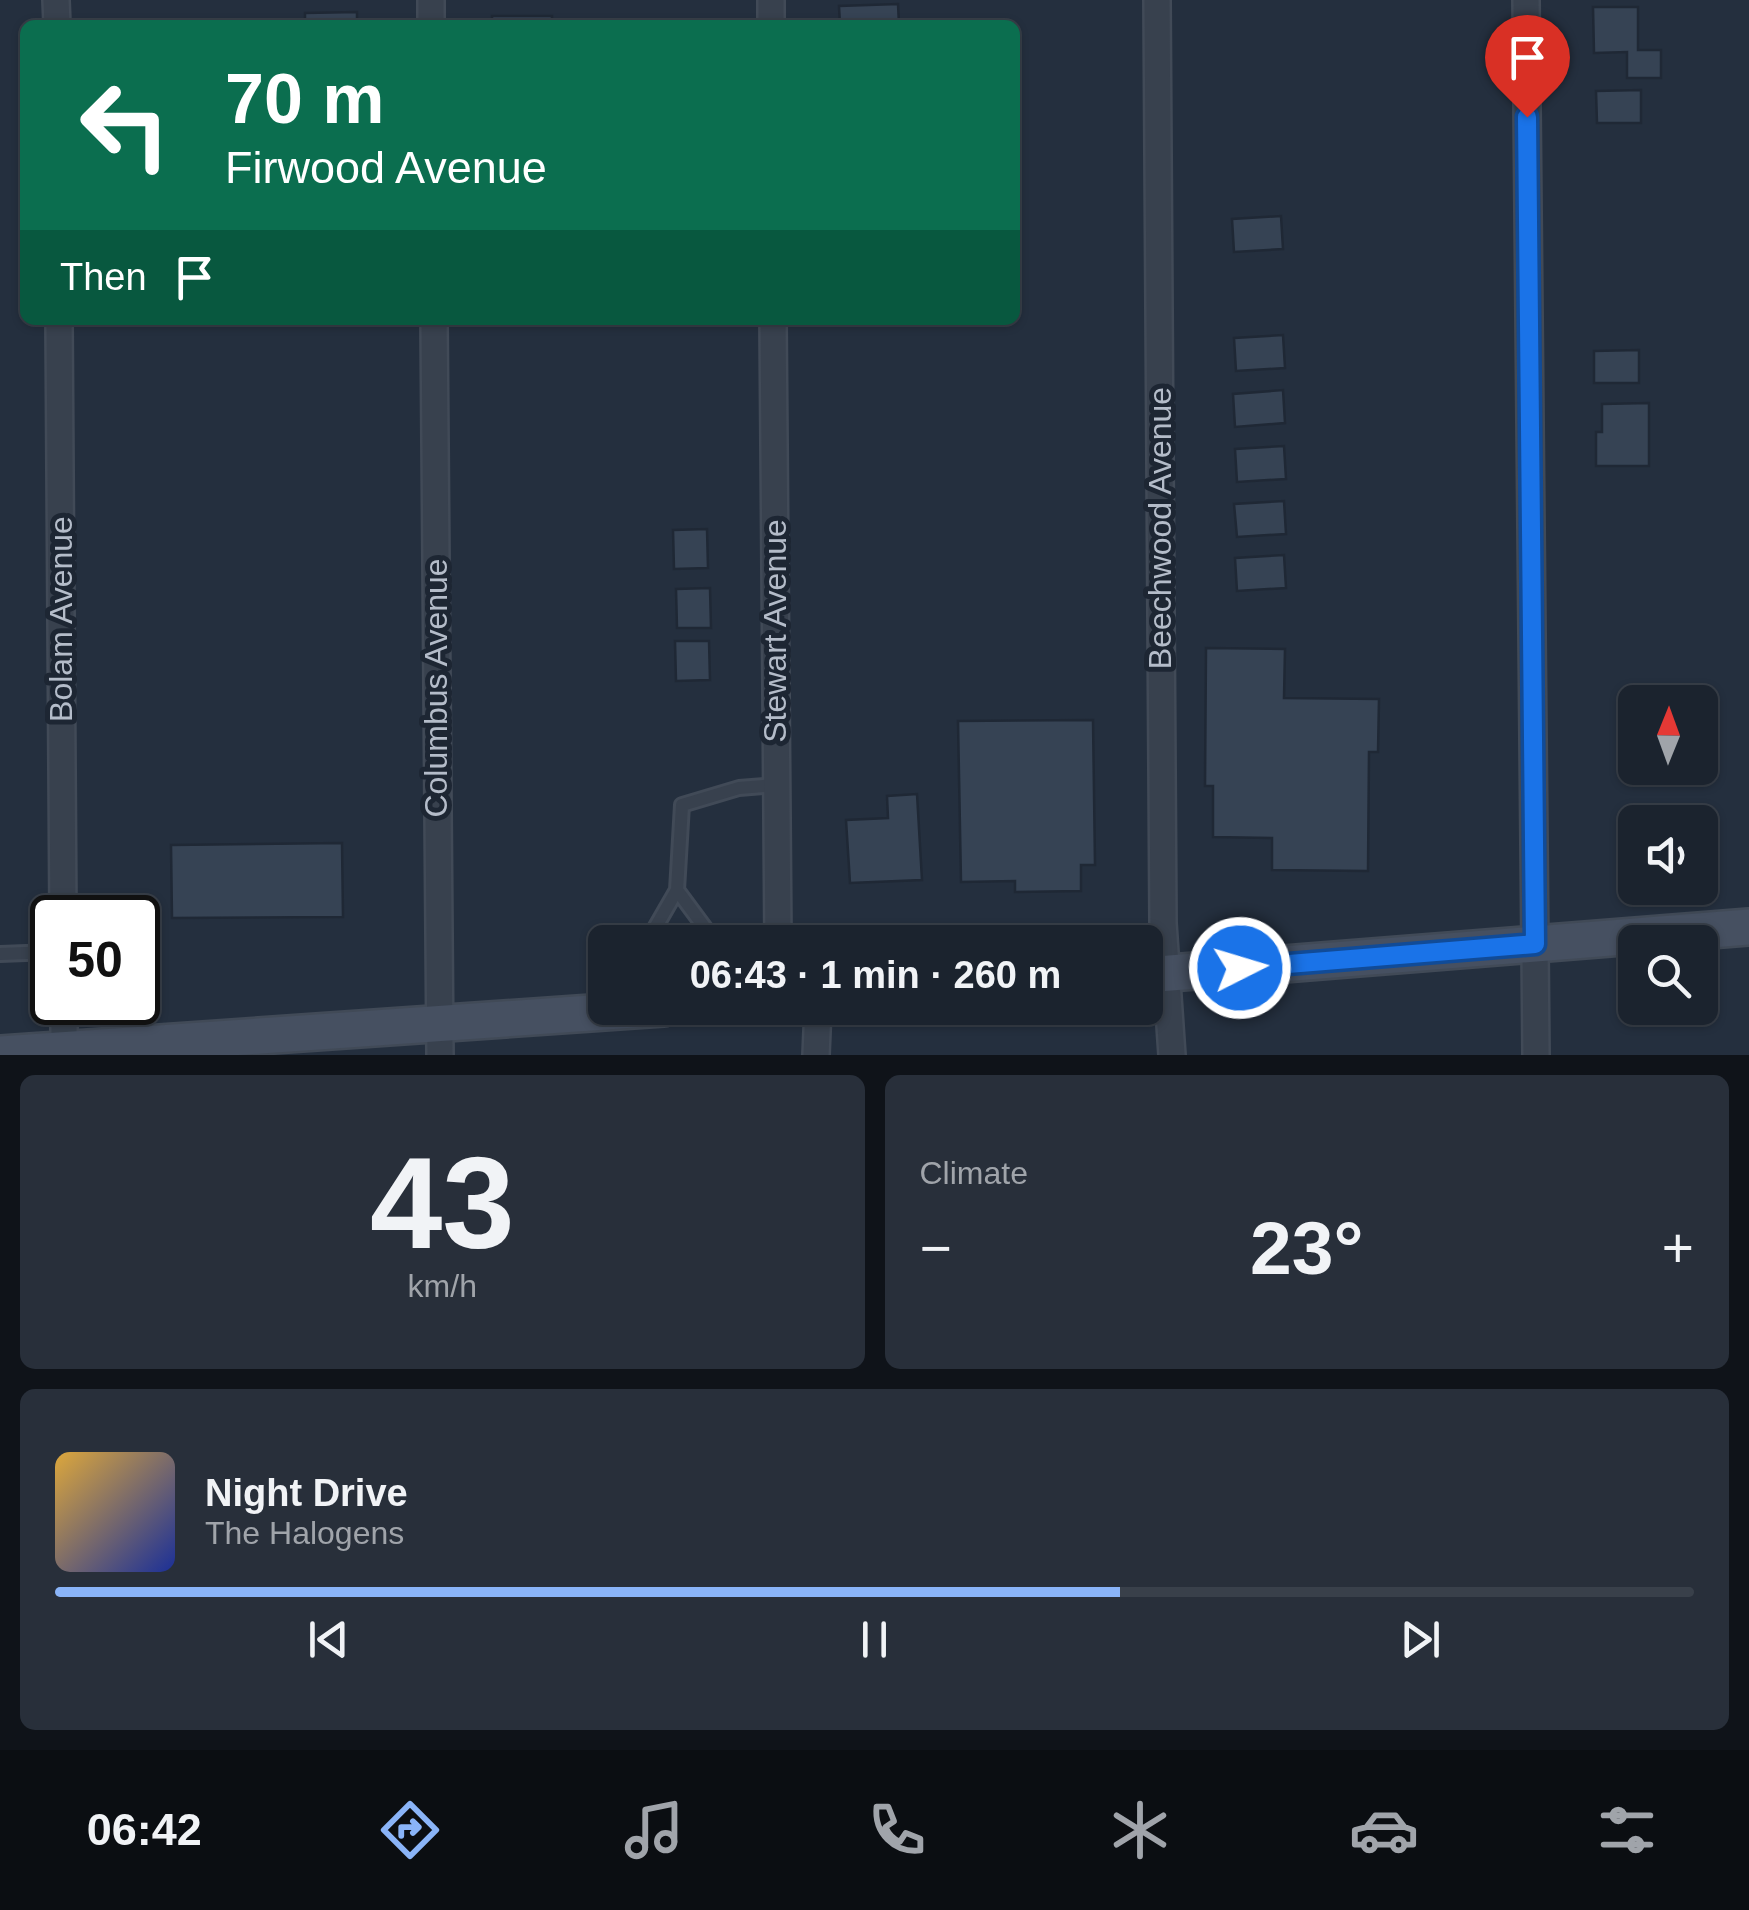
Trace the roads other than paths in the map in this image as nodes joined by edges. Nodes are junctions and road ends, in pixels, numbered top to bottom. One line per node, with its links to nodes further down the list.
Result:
1 (1156, 0): 12 (street, Beechwood Avenue)
2 (1526, 0): 14 (street)
3 (58, 325): 8 (street, Bolam Avenue)
4 (434, 325): 22 (street, Columbus Avenue)
5 (773, 325): 6 (street, Stewart Avenue)
6 (776, 785): 7 (lane); 11 (street, Stewart Avenue)
7 (678, 890): 9 (lane); 10 (lane)
8 (63, 895)
9 (657, 925)
10 (703, 925)
11 (778, 925)
12 (1163, 925)
13 (1749, 927): 14 (main road)
14 (1535, 944): 17 (main road); 28 (street)
15 (30, 953): 16 (lane)
16 (0, 954)
17 (1163, 974)
18 (1163, 1006): 27 (street, Beechwood Avenue)
19 (588, 1017): 22 (main road)
20 (64, 1025): 24 (street)
21 (817, 1025): 26 (street)
22 (440, 1039): 23 (main road)
23 (205, 1047): 24 (main road)
24 (64, 1049): 25 (main road)
25 (0, 1054)
26 (816, 1055)
27 (1172, 1055)
28 (1536, 1055)

